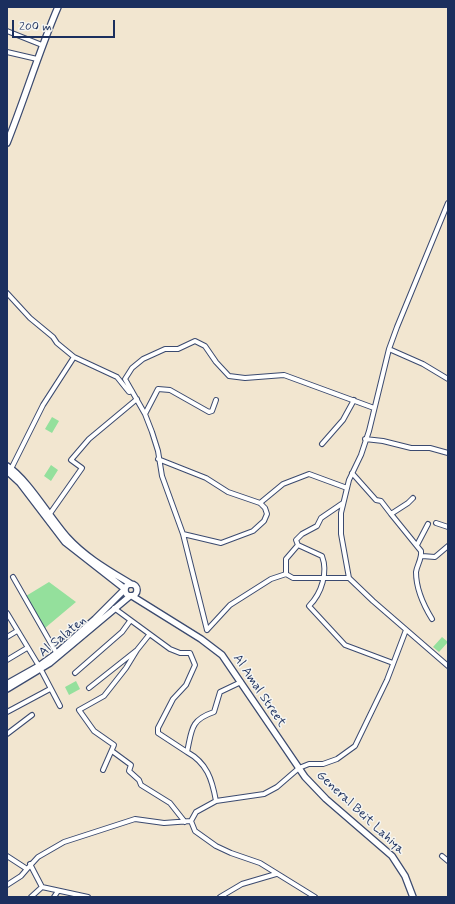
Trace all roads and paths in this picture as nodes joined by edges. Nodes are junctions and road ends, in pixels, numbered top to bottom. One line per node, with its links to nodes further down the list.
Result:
1 (58, 7): 3 (main road)
2 (7, 31): 3 (street)
3 (42, 45): 5 (main road)
4 (7, 52): 5 (street)
5 (37, 59): 6 (main road)
6 (7, 143)
7 (448, 203): 9 (street)
8 (7, 293): 10 (street)
9 (389, 348): 11 (street); 16 (street)
10 (74, 357): 12 (street); 22 (street)
11 (448, 379)
12 (132, 391): 13 (street); 15 (street)
13 (137, 399): 17 (street); 29 (street)
14 (216, 400): 17 (street)
15 (354, 400): 16 (street); 19 (street)
16 (374, 408): 18 (street)
17 (145, 414): 21 (street)
18 (365, 439): 20 (street); 23 (street)
19 (322, 444)
20 (448, 453)
21 (158, 459): 26 (street); 33 (street)
22 (8, 469): 29 (main road); 43 (main road)
23 (352, 473): 24 (street); 28 (street)
24 (347, 488): 26 (street); 27 (street)
25 (413, 498): 28 (street)
26 (260, 503): 33 (street)
27 (343, 503): 34 (street); 41 (street)
28 (391, 514): 35 (street)
29 (49, 515): 42 (main road)
30 (436, 523): 32 (street)
31 (428, 524): 35 (street)
32 (448, 527)
33 (183, 534): 38 (street)
34 (298, 545): 38 (street); 40 (street)
35 (417, 545): 37 (street)
36 (448, 546): 37 (street)
37 (422, 556): 47 (street)
38 (286, 574): 40 (street)
39 (14, 577): 55 (street)
40 (324, 578): 41 (street); 57 (street)
41 (349, 578): 49 (street)
42 (131, 584): 43 (main road); 44 (main road)
43 (125, 589): 44 (main road); 55 (main road, Al Salaten)
44 (131, 596): 45 (main road, Al Salaten); 61 (main road, Al Amal Street)
45 (114, 608): 48 (street); 55 (main road, Al Salaten)
46 (7, 614): 50 (street)
47 (432, 620)
48 (130, 621): 51 (street); 60 (street)
49 (406, 630): 57 (street); 58 (street)
50 (17, 631): 52 (street); 53 (street)
51 (149, 635): 54 (street); 71 (street)
52 (7, 637)
53 (27, 648): 56 (street); 59 (street)
54 (137, 650): 63 (street); 70 (street)
55 (57, 655): 59 (main road, Al Salaten)
56 (7, 660)
57 (393, 663): 72 (street)
58 (448, 666)
59 (39, 668): 62 (main road, Al Salaten); 64 (main road, Al Salaten); 65 (street)
60 (75, 673)
61 (241, 682): 71 (street); 72 (main road, Al Amal Street)
62 (7, 684)
63 (89, 688)
64 (7, 689)
65 (50, 689): 66 (street); 67 (street)
66 (60, 706)
67 (7, 712)
68 (32, 716): 69 (street)
69 (7, 734)
70 (112, 751): 73 (street); 76 (street)
71 (187, 752): 74 (street)
72 (298, 768): 74 (street); 91 (main road, General Beit Lahiya)
73 (103, 770)
74 (216, 800): 75 (street)
75 (191, 821): 76 (street); 82 (street)
76 (185, 822): 80 (street)
77 (7, 856): 81 (street)
78 (442, 856): 79 (street)
79 (448, 860)
80 (30, 864): 81 (street); 84 (street)
81 (27, 868): 83 (street)
82 (276, 874): 89 (street); 90 (street)
83 (7, 885)
84 (42, 887): 85 (street); 86 (street)
85 (58, 891): 87 (street); 88 (street)
86 (32, 897)
87 (54, 897)
88 (88, 897)
89 (220, 897)
90 (315, 897)
91 (413, 897)

